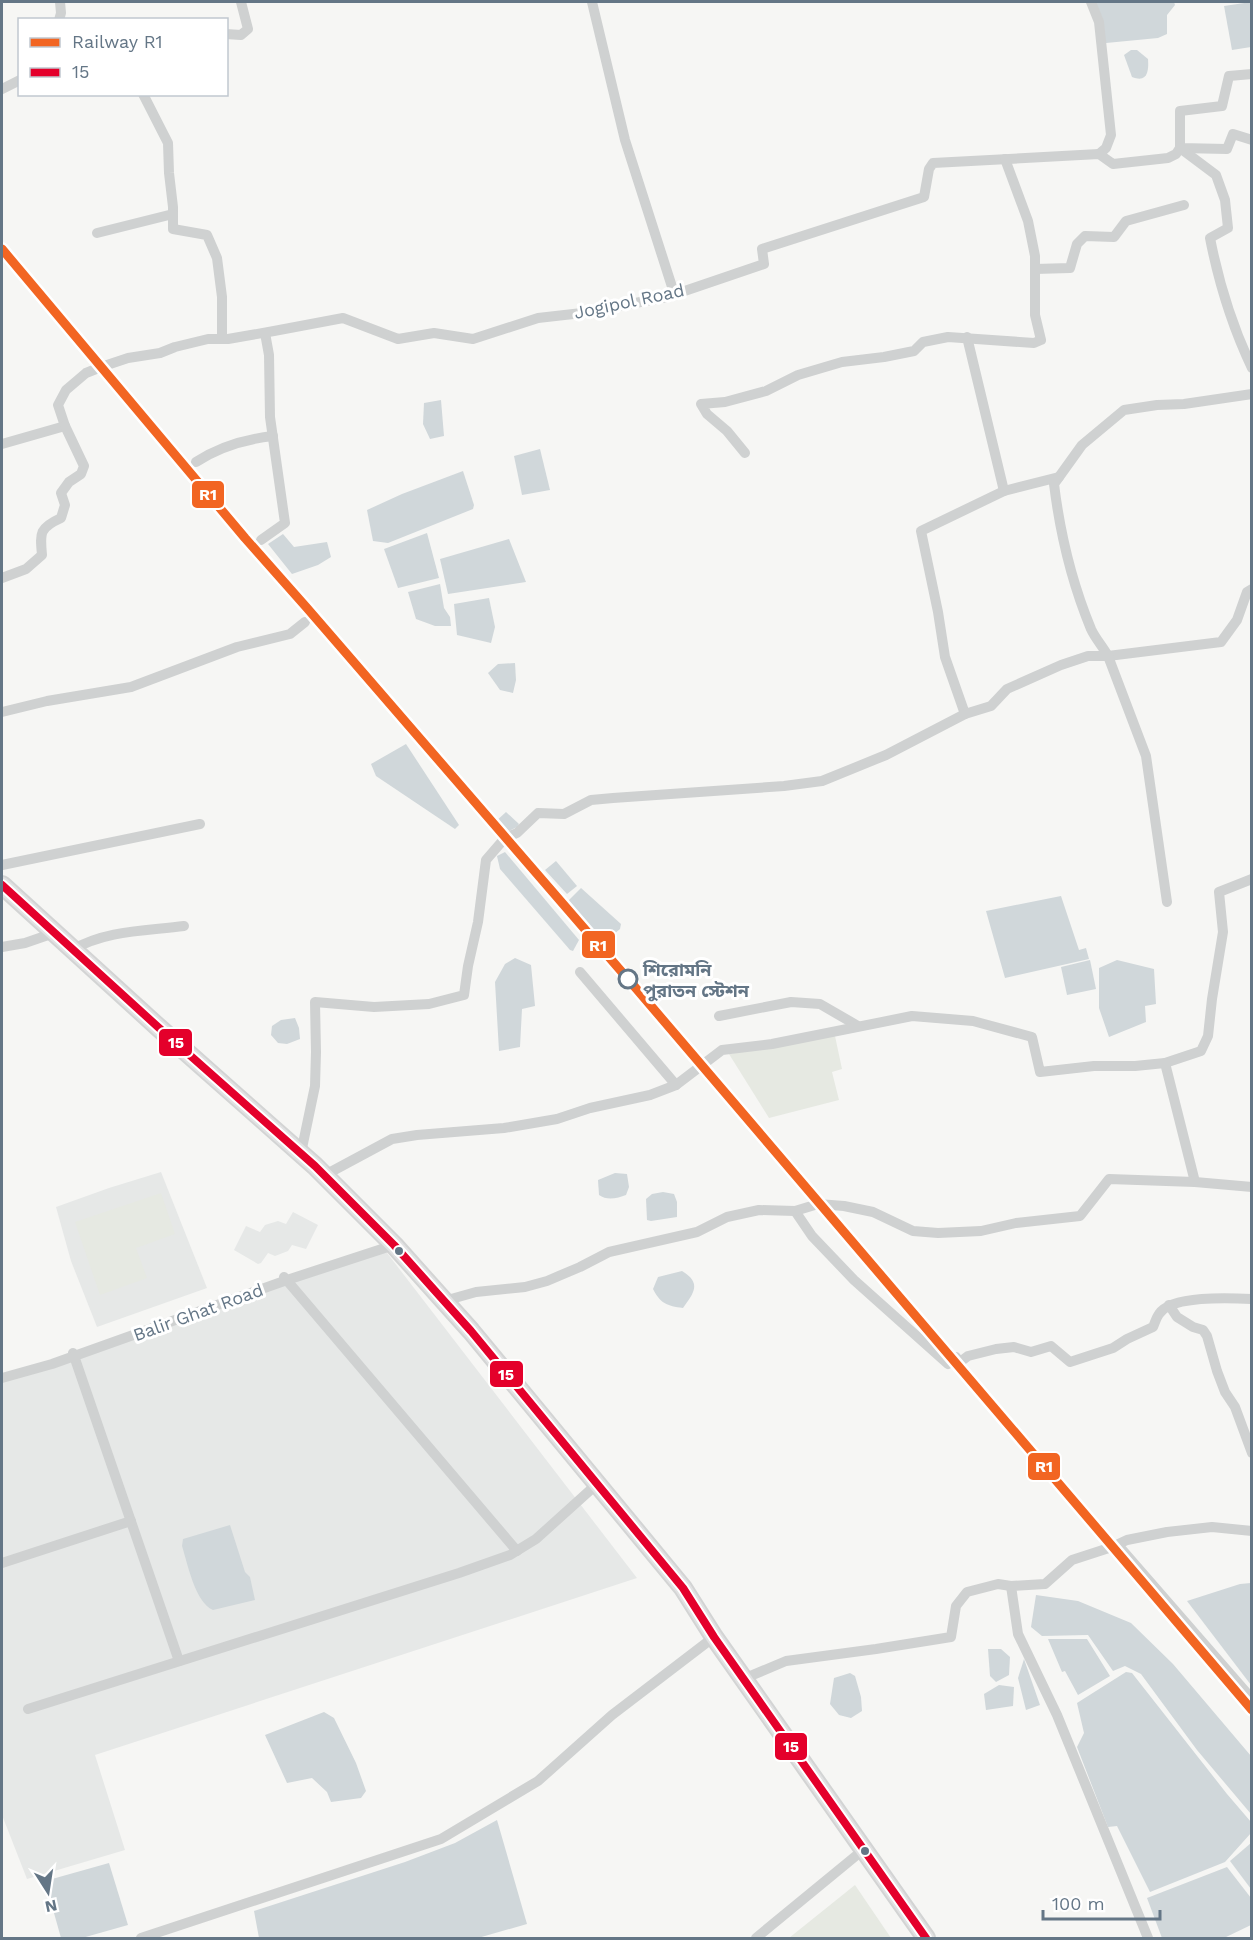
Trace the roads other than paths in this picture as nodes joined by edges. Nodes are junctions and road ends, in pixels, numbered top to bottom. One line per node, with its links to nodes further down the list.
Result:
1 (60, 2): 5 (street)
2 (241, 2): 6 (street)
3 (592, 2): 19 (street)
4 (1091, 2): 13 (street)
5 (60, 18)
6 (228, 34)
7 (1251, 74): 12 (street)
8 (18, 81): 9 (street)
9 (2, 89)
10 (144, 96): 16 (street)
11 (1251, 140): 12 (street)
12 (1180, 148): 13 (street, Jogipol Road); 23 (street)
13 (1100, 154): 14 (street, Jogipol Road)
14 (1005, 159): 18 (street); 19 (street, Jogipol Road)
15 (1184, 205): 18 (street)
16 (173, 214): 17 (street); 22 (street)
17 (97, 233)
18 (1035, 269): 21 (street)
19 (674, 293): 20 (street, Jogipol Road)
20 (265, 333): 22 (street, Jogipol Road); 26 (street)
21 (967, 338): 28 (street); 31 (street)
22 (222, 339): 25 (street, Jogipol Road)
23 (1251, 368)
24 (1251, 394): 30 (street)
25 (65, 426): 27 (street); 33 (street)
26 (273, 436): 29 (street); 32 (street)
27 (2, 444)
28 (745, 453)
29 (196, 462)
30 (1059, 477): 31 (street); 36 (street)
31 (1004, 491): 38 (street)
32 (261, 540)
33 (2, 578)
34 (1251, 589): 36 (street)
35 (305, 622): 37 (street)
36 (1108, 656): 38 (street); 43 (street)
37 (2, 712)
38 (965, 714): 53 (street)
39 (201, 824): 40 (street)
40 (2, 865)
41 (1251, 879): 51 (street)
42 (2, 885): 45 (highway)
43 (1167, 902)
44 (184, 926): 47 (street)
45 (54, 933): 46 (street); 47 (highway)
46 (2, 947)
47 (72, 950): 53 (highway)
48 (580, 972): 52 (street)
49 (719, 1016): 50 (street)
50 (858, 1026): 51 (street); 52 (street)
51 (1165, 1064): 55 (street)
52 (676, 1084): 54 (street)
53 (301, 1153): 54 (highway)
54 (325, 1175): 58 (highway)
55 (1196, 1182): 56 (street); 57 (street)
56 (1251, 1187)
57 (795, 1211): 61 (street); 62 (street)
58 (393, 1244): 59 (street, Balir Ghat Road); 61 (highway)
59 (285, 1278): 63 (street, Balir Ghat Road); 70 (street)
60 (1251, 1299): 62 (street)
61 (444, 1301): 66 (highway)
62 (1169, 1305): 65 (street)
63 (73, 1355): 64 (street, Balir Ghat Road); 67 (street)
64 (2, 1376)
65 (1251, 1453)
66 (597, 1484): 70 (street); 73 (highway)
67 (130, 1521): 71 (street); 74 (street)
68 (1251, 1531): 69 (street)
69 (1118, 1545): 72 (street); 76 (street)
70 (517, 1551): 74 (street)
71 (2, 1563)
72 (1011, 1586): 75 (street); 82 (street)
73 (714, 1637): 75 (highway); 79 (street)
74 (179, 1661): 77 (street)
75 (743, 1679): 78 (highway)
76 (1251, 1699)
77 (28, 1709)
78 (863, 1850): 80 (street); 81 (highway)
79 (141, 1938)
80 (756, 1938)
81 (926, 1938)
82 (1148, 1938)

